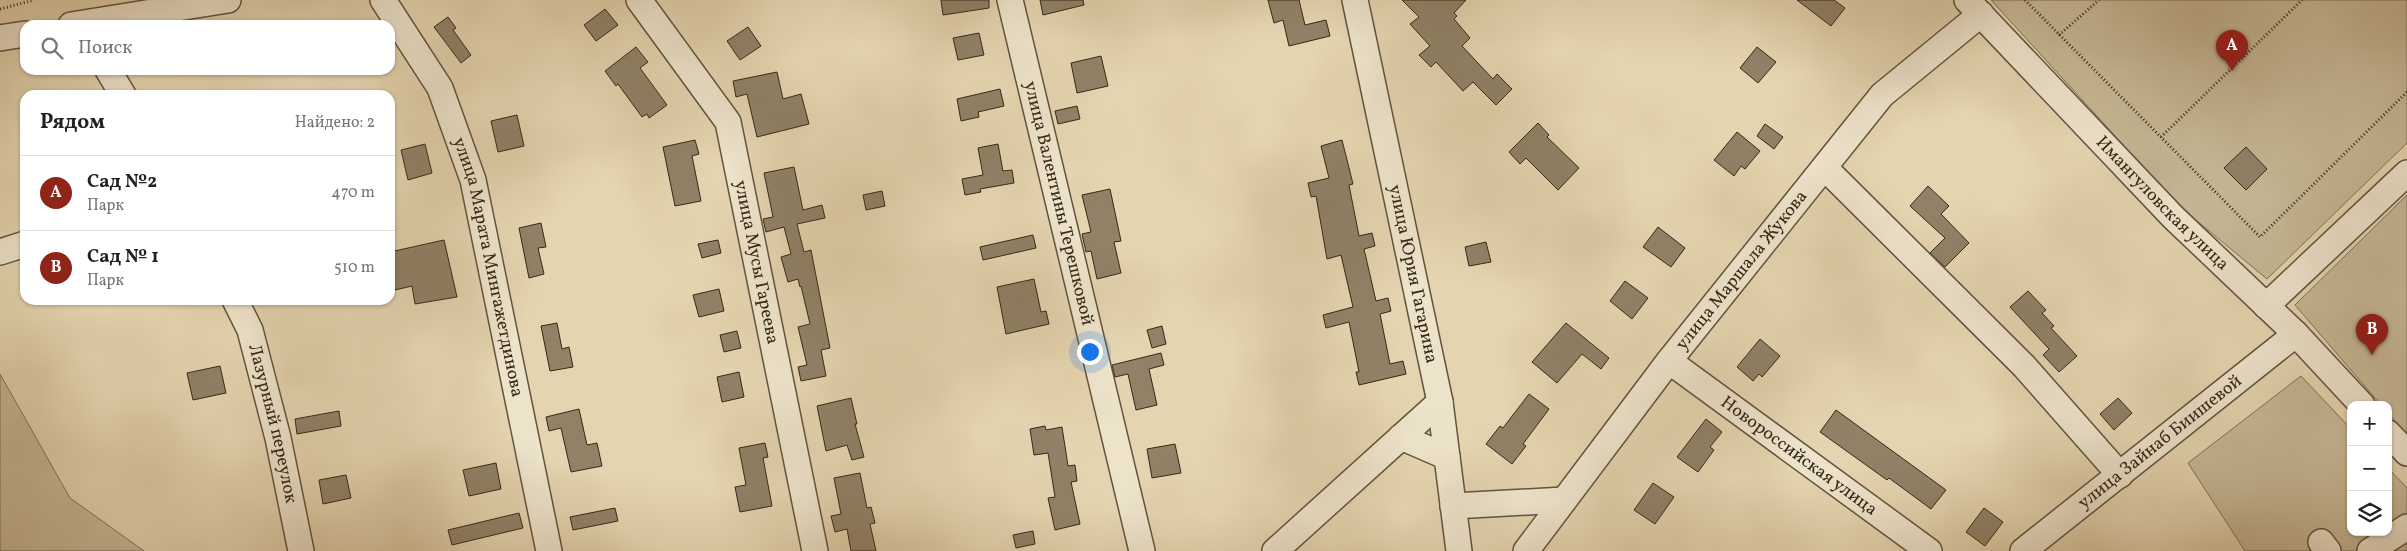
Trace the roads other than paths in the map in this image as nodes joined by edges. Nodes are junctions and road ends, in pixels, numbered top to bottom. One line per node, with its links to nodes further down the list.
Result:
1 (228, 0): 7 (street)
2 (383, 0): 31 (street, улица Марата Мингажетдинова)
3 (639, 0): 32 (street, улица Мусы Гареева)
4 (1010, 0): 33 (street, улица Валентины Терешковой)
5 (1355, 0): 21 (street, улица Юрия Гагарина)
6 (1974, 7): 12 (street, улица Маршала Жукова); 17 (street, Имангуловская улица)
7 (103, 20)
8 (20, 35): 9 (street)
9 (0, 38)
10 (111, 75): 11 (street)
11 (119, 90)
12 (1826, 168): 19 (street, улица Маршала Жукова); 26 (street)
13 (2407, 173): 17 (street)
14 (20, 246): 15 (street)
15 (0, 252)
16 (238, 305): 30 (street, Лазурный переулок)
17 (2266, 306): 18 (street, Имангуловская улица)
18 (2296, 334): 20 (street, Имангуловская улица); 26 (street, улица Зайнаб Биишевой)
19 (1669, 361): 27 (street, улица Маршала Жукова); 37 (street, Новороссийская улица)
20 (2358, 401)
21 (1440, 402): 22 (street); 25 (street, улица Юрия Гагарина)
22 (1402, 437): 25 (street); 34 (street)
23 (2392, 437): 24 (street)
24 (2407, 453)
25 (1447, 457): 28 (street, улица Юрия Гагарина)
26 (2120, 475): 38 (street, улица Зайнаб Биишевой)
27 (1564, 500): 28 (street); 36 (street, улица Маршала Жукова)
28 (1453, 506): 35 (street, улица Юрия Гагарина)
29 (2407, 527): 39 (street)
30 (301, 551)
31 (549, 551)
32 (815, 551)
33 (1142, 551)
34 (1275, 551)
35 (1459, 551)
36 (1526, 551)
37 (1929, 551)
38 (2023, 551)
39 (2370, 551)

